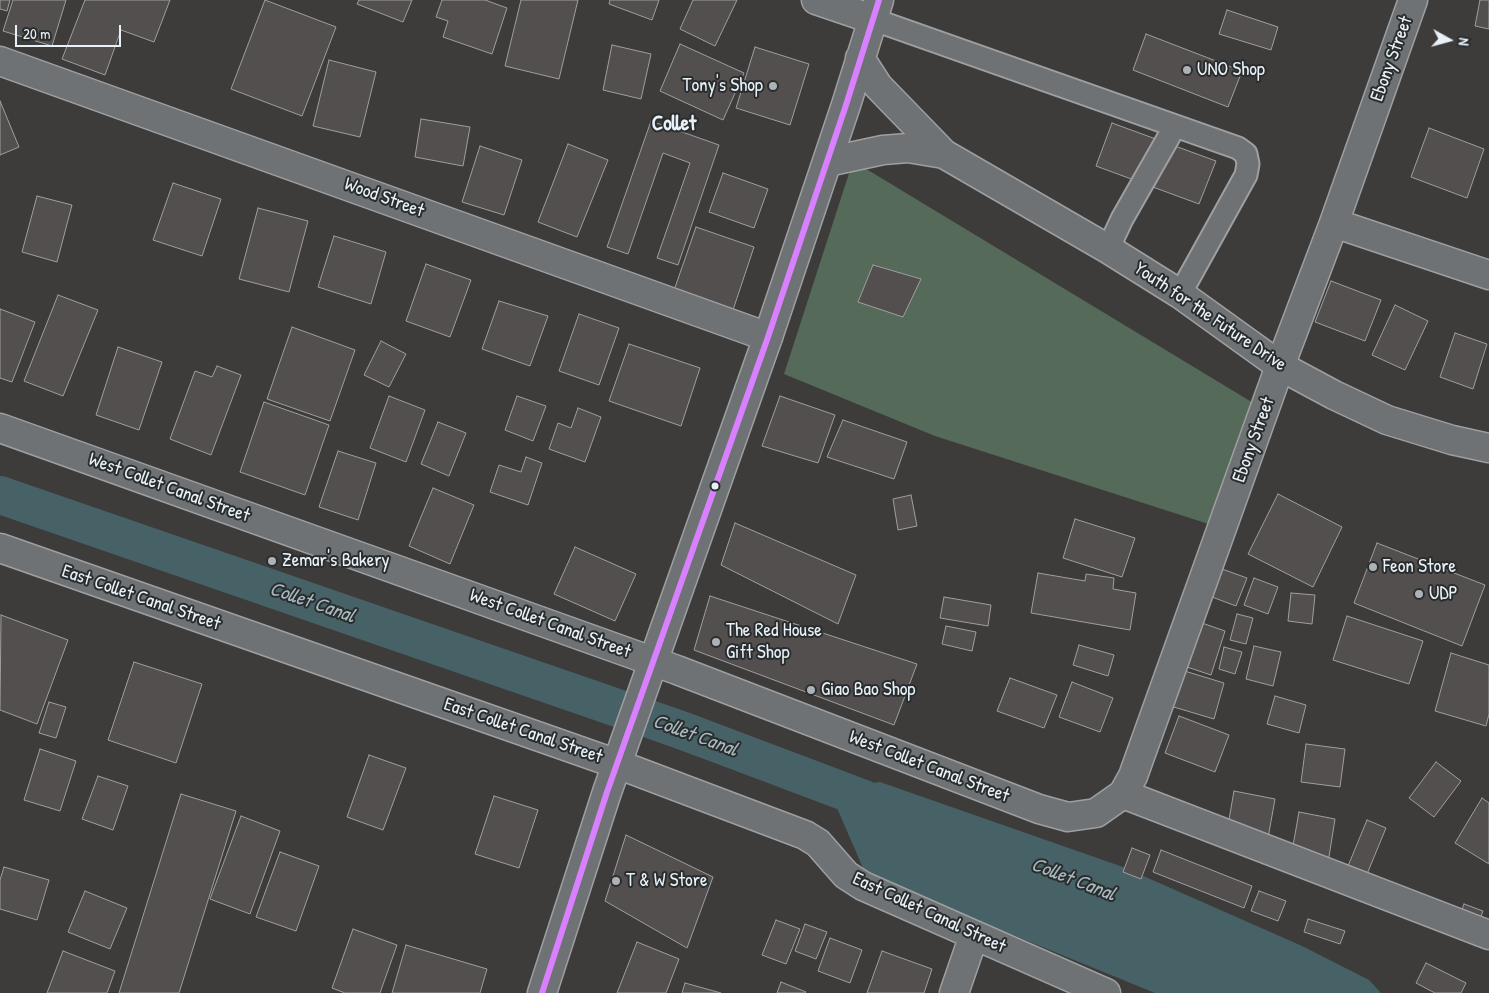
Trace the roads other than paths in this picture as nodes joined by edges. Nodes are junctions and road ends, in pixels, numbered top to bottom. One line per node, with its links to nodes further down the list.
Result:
1 (816, 0): 3 (street)
2 (1413, 0): 9 (street, Ebony Street)
3 (875, 10): 4 (street); 6 (lane)
4 (860, 58): 7 (street, Youth for the Future Drive); 8 (street)
5 (0, 61): 13 (street, Wood Street)
6 (1175, 126): 10 (lane); 12 (lane)
7 (944, 154): 8 (street, Youth for the Future Drive); 10 (street, Youth for the Future Drive)
8 (827, 162): 13 (street)
9 (1334, 223): 11 (street); 14 (street, Ebony Street)
10 (1108, 249): 12 (street, Youth for the Future Drive)
11 (1489, 275)
12 (1180, 294): 14 (street, Youth for the Future Drive)
13 (768, 336): 18 (street)
14 (1280, 366): 16 (street, Youth for the Future Drive); 20 (street, Ebony Street)
15 (0, 428): 18 (street, West Collet Canal Street)
16 (1489, 448)
17 (0, 548): 19 (street, East Collet Canal Street)
18 (654, 662): 19 (street); 20 (street, West Collet Canal Street)
19 (620, 754): 21 (street, East Collet Canal Street); 23 (street)
20 (1123, 794): 22 (street)
21 (974, 935): 24 (street); 25 (street, East Collet Canal Street)
22 (1489, 935)
23 (542, 993)
24 (954, 993)
25 (1106, 993)

